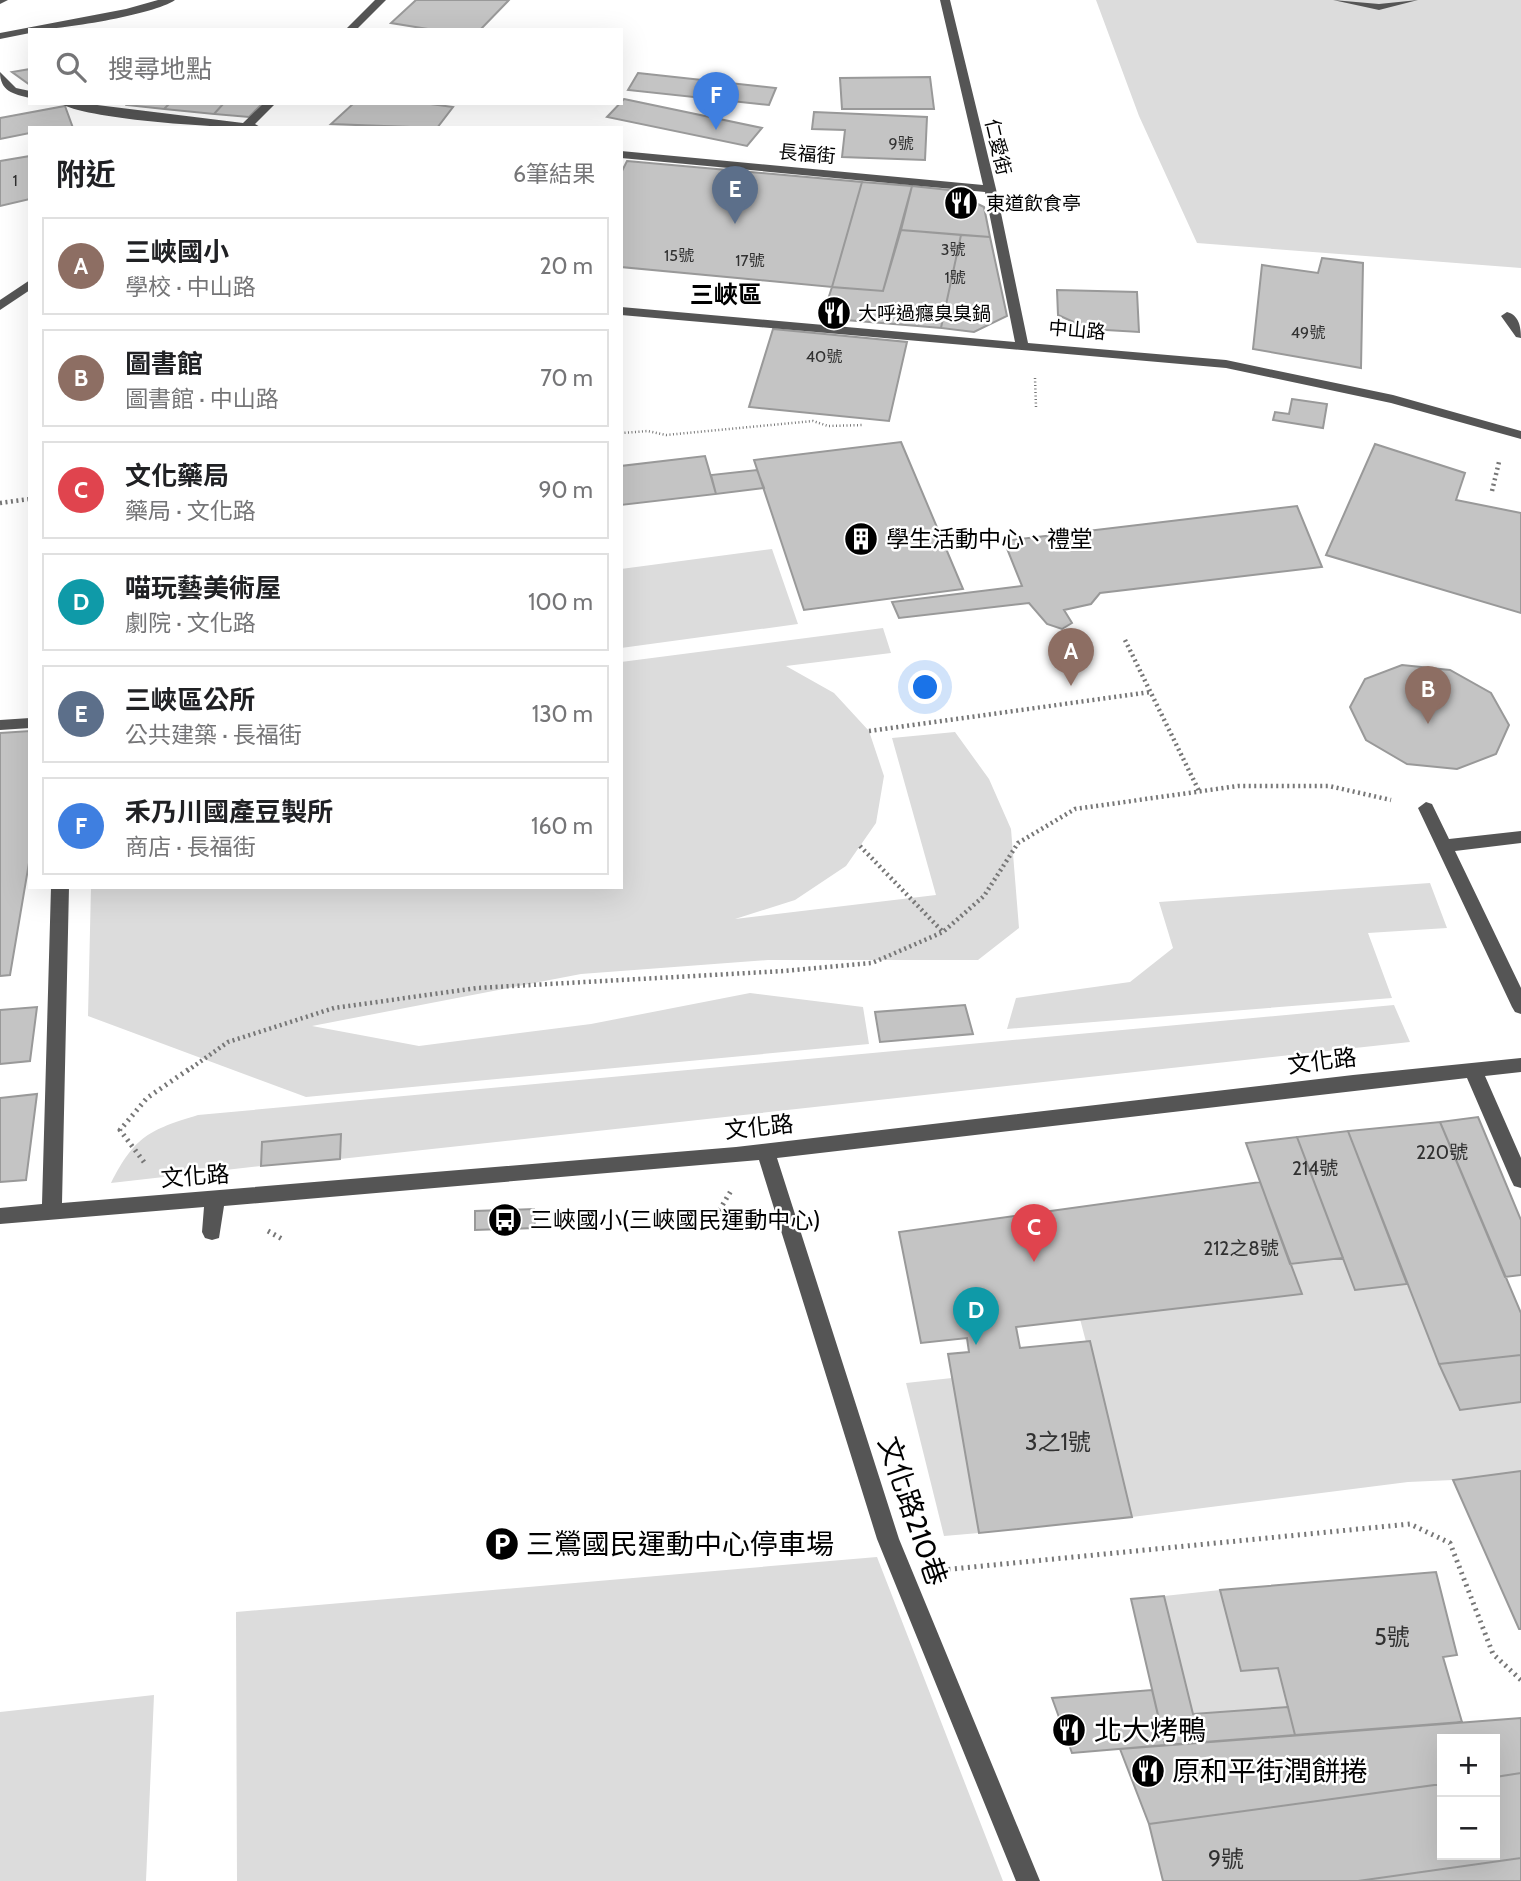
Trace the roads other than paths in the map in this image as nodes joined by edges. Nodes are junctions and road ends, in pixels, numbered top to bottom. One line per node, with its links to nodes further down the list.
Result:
1 (170, 0): 6 (street)
2 (381, 0): 7 (street)
3 (945, 0): 17 (street, 仁愛街)
4 (1338, 0): 5 (street)
5 (1413, 0)
6 (43, 28)
7 (352, 28)
8 (28, 31): 9 (street)
9 (0, 36)
10 (0, 75): 11 (street)
11 (28, 94)
12 (74, 105): 14 (street)
13 (269, 105): 15 (street)
14 (236, 126)
15 (246, 126)
16 (623, 154): 17 (street, 長福街)
17 (990, 189): 23 (street, 仁愛街)
18 (28, 285): 19 (street)
19 (0, 306)
20 (623, 311): 23 (street, 中山路)
21 (1507, 316): 22 (street)
22 (1521, 334)
23 (1021, 344): 24 (street, 中山路)
24 (1521, 435)
25 (28, 723): 26 (street)
26 (0, 726)
27 (1426, 808): 29 (street)
28 (1521, 837): 29 (street)
29 (1445, 846): 31 (street)
30 (60, 889): 37 (street)
31 (1517, 1001)
32 (1521, 1065): 33 (street, 文化路)
33 (1472, 1070): 34 (street, 文化路); 35 (street)
34 (766, 1152): 36 (street, 文化路); 40 (street, 文化路210巷)
35 (1521, 1180)
36 (215, 1198): 37 (street, 文化路); 39 (street)
37 (52, 1211): 38 (street, 文化路)
38 (0, 1216)
39 (212, 1232)
40 (1028, 1881)

